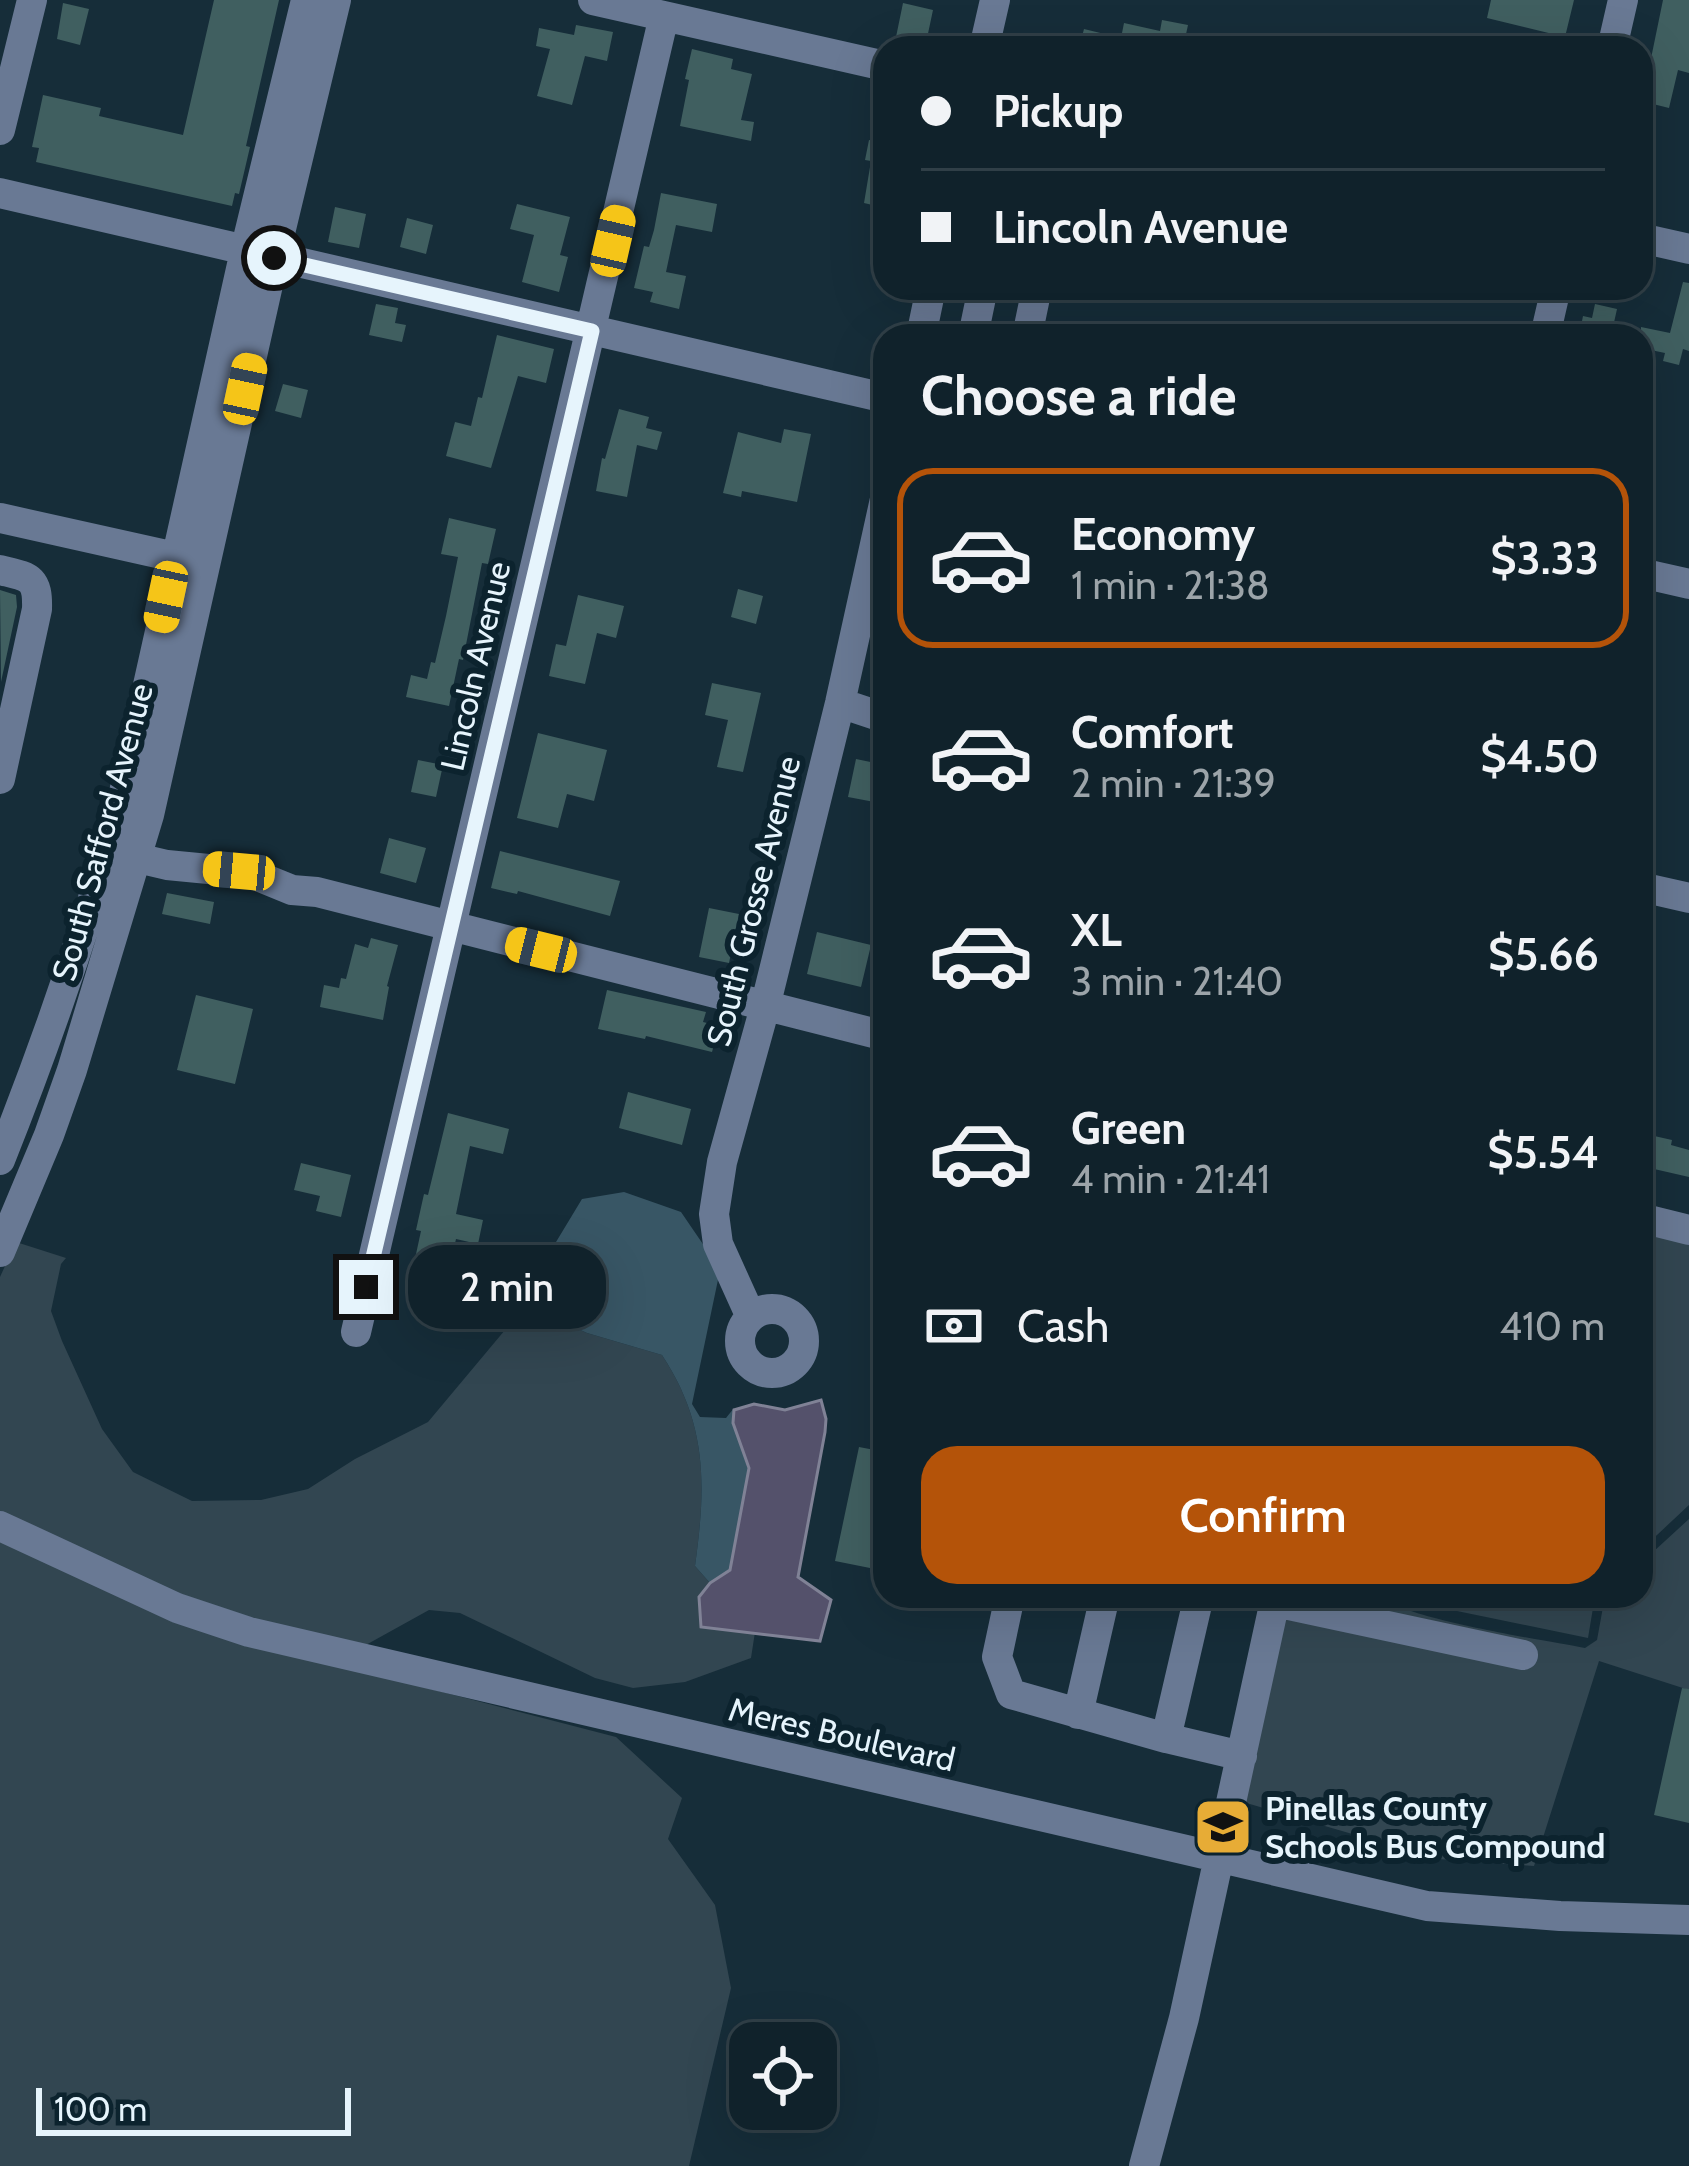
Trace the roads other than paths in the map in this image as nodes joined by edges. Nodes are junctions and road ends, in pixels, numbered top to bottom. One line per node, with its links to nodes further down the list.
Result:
1 (32, 0): 11 (street)
2 (306, 0): 15 (street, South Safford Avenue)
3 (336, 0): 15 (street, South Safford Avenue)
4 (592, 0): 7 (street)
5 (995, 0): 8 (street)
6 (1623, 0): 9 (street)
7 (676, 12): 10 (street); 16 (street, Lincoln Avenue)
8 (987, 36)
9 (1615, 36)
10 (873, 63)
11 (0, 130)
12 (0, 194): 15 (street)
13 (1653, 241): 14 (street)
14 (1689, 249)
15 (260, 255): 16 (street); 20 (street, South Safford Avenue); 21 (street, South Safford Avenue)
16 (592, 331): 17 (street); 31 (street, Lincoln Avenue)
17 (873, 395)
18 (0, 518): 20 (street)
19 (873, 553): 25 (street, South Grosse Avenue)
20 (175, 557): 21 (street); 28 (street, South Safford Avenue)
21 (207, 564): 28 (street, South Safford Avenue)
22 (0, 570): 27 (street)
23 (1653, 576): 24 (street)
24 (1689, 584)
25 (840, 703): 26 (street); 32 (street, South Grosse Avenue)
26 (873, 714)
27 (0, 779)
28 (122, 854): 31 (street); 34 (street, South Safford Avenue); 37 (street, South Safford Avenue)
29 (1653, 889): 30 (street)
30 (1689, 898)
31 (451, 927): 32 (street); 39 (street, Lincoln Avenue)
32 (765, 1007): 33 (street); 38 (street, South Grosse Avenue)
33 (873, 1033)
34 (0, 1160)
35 (1653, 1221): 36 (street)
36 (1689, 1230)
37 (0, 1252)
38 (751, 1317)
39 (356, 1332)
40 (0, 1526): 50 (street, Meres Boulevard)
41 (1007, 1608): 47 (street)
42 (1103, 1608): 47 (street)
43 (1196, 1608): 48 (street)
44 (1273, 1608): 49 (street)
45 (1315, 1608): 46 (street)
46 (1523, 1655)
47 (1078, 1714): 48 (street)
48 (1166, 1738): 49 (street)
49 (1242, 1756): 50 (street)
50 (1220, 1859): 51 (street, Meres Boulevard); 52 (street)
51 (1689, 1920)
52 (1144, 2166)

